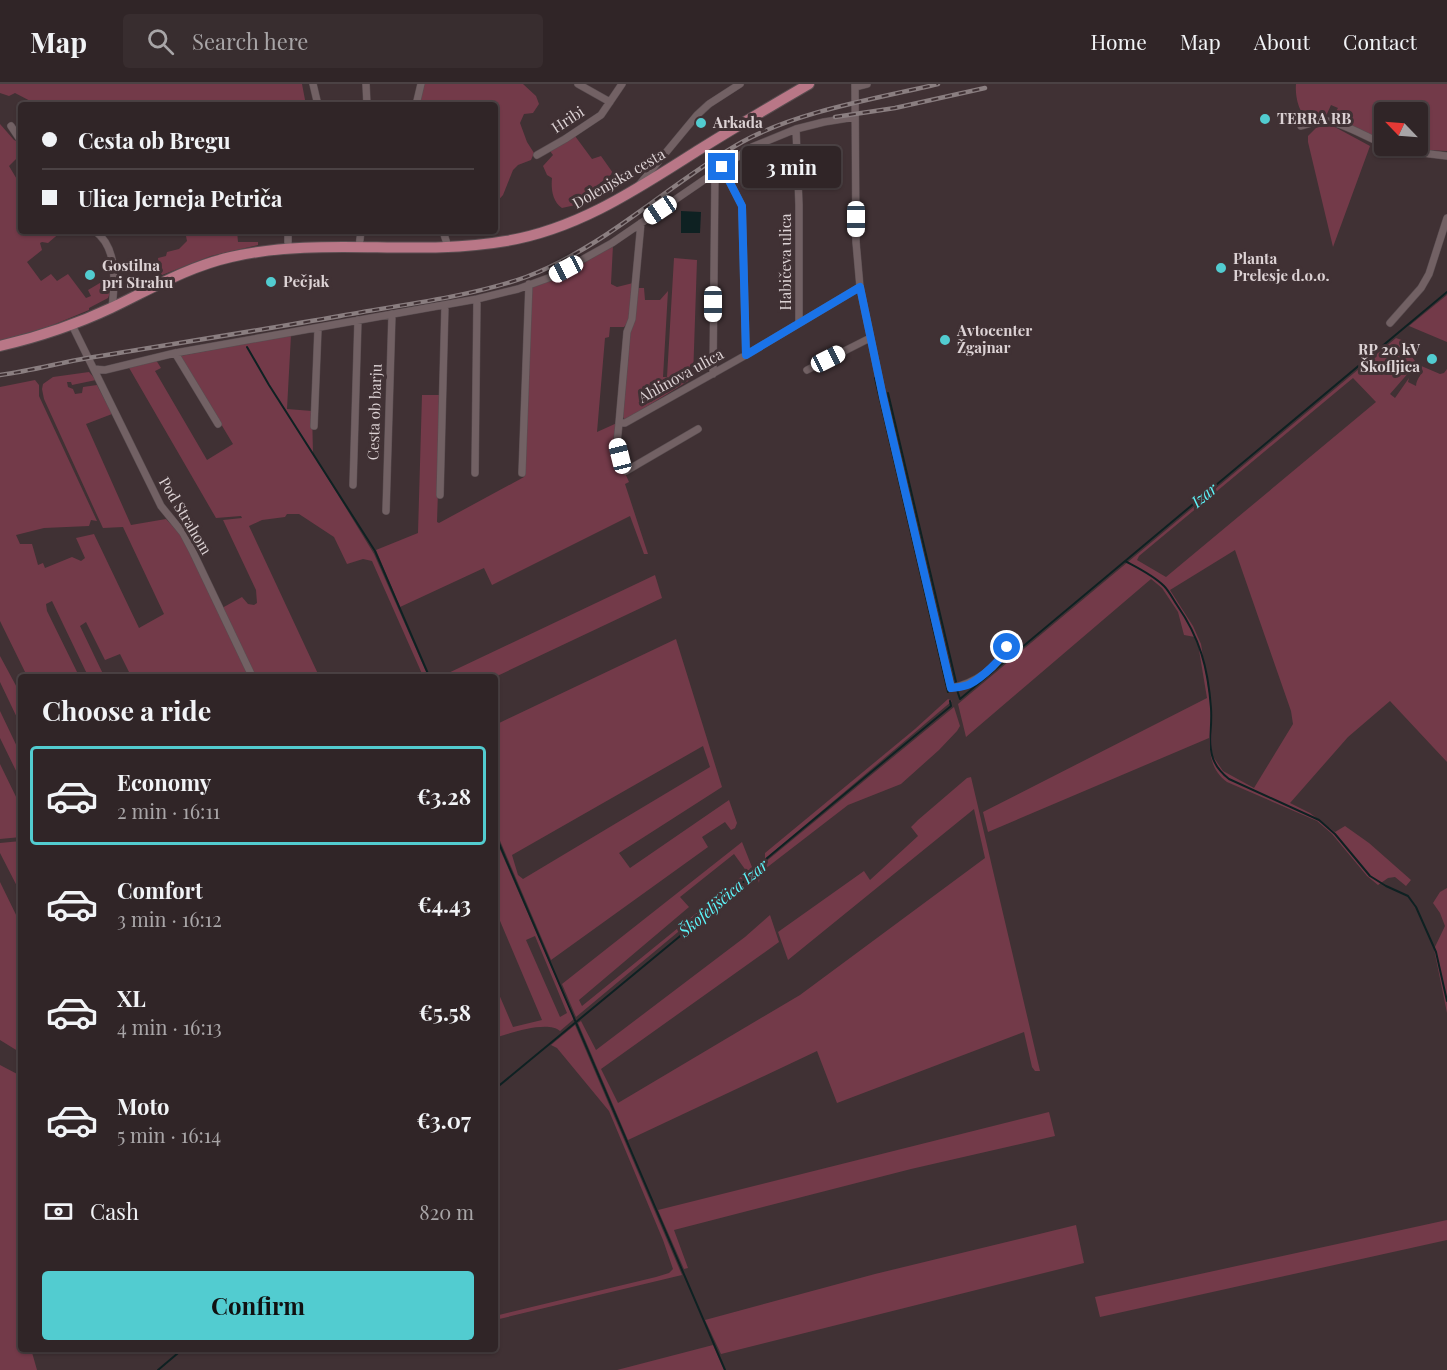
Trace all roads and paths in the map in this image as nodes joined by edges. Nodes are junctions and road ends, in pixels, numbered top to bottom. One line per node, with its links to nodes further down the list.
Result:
1 (314, 84): 10 (street)
2 (366, 84): 11 (street)
3 (421, 84): 12 (street)
4 (578, 84): 13 (street, Hribi)
5 (622, 84): 13 (street, Hribi)
6 (740, 84): 24 (street)
7 (809, 84): 24 (main road, Dolenjska cesta)
8 (867, 84): 9 (street)
9 (855, 86): 14 (street)
10 (317, 102)
11 (367, 102)
12 (417, 102)
13 (610, 102): 20 (street, Hribi)
14 (855, 117): 17 (street); 35 (street)
15 (11, 126): 18 (street)
16 (1300, 126): 19 (street)
17 (796, 129): 23 (street); 41 (street, Habičeva ulica)
18 (18, 136)
19 (1374, 140)
20 (537, 154)
21 (1428, 154): 22 (street)
22 (1447, 156)
23 (718, 169): 26 (street); 48 (street); 51 (street)
24 (635, 190): 32 (main road, Dolenjska cesta)
25 (1447, 218): 42 (street)
26 (641, 223): 34 (street); 52 (street)
27 (98, 234): 38 (street)
28 (288, 234): 33 (street)
29 (361, 234): 31 (street)
30 (444, 234): 32 (street)
31 (359, 247): 32 (main road, Dolenjska cesta); 33 (main road, Dolenjska cesta)
32 (448, 247)
33 (288, 249): 38 (main road, Dolenjska cesta)
34 (529, 285): 36 (street); 57 (street)
35 (860, 287): 41 (street, Ahlinova ulica); 45 (street)
36 (477, 299): 37 (street); 56 (street)
37 (446, 305): 39 (street); 59 (street)
38 (112, 308): 43 (main road, Dolenjska cesta)
39 (392, 314): 40 (street); 60 (street, Cesta ob barju)
40 (358, 320): 44 (street); 58 (street, Cesta ob barju)
41 (799, 323): 48 (street, Ahlinova ulica)
42 (1390, 323)
43 (72, 325): 46 (main road, Dolenjska cesta); 49 (street, Pod Strahom)
44 (318, 329): 47 (street); 54 (street)
45 (870, 338): 50 (street); 61 (street)
46 (0, 346)
47 (175, 353): 49 (street); 53 (street)
48 (746, 355): 51 (street, Ahlinova ulica)
49 (94, 369): 62 (street, Pod Strahom)
50 (807, 370)
51 (713, 374): 52 (street, Ahlinova ulica)
52 (619, 423): 55 (street)
53 (218, 424)
54 (314, 426)
55 (698, 429)
56 (475, 473)
57 (522, 473)
58 (353, 485)
59 (440, 495)
60 (386, 511)
61 (1007, 646)
62 (251, 674)

